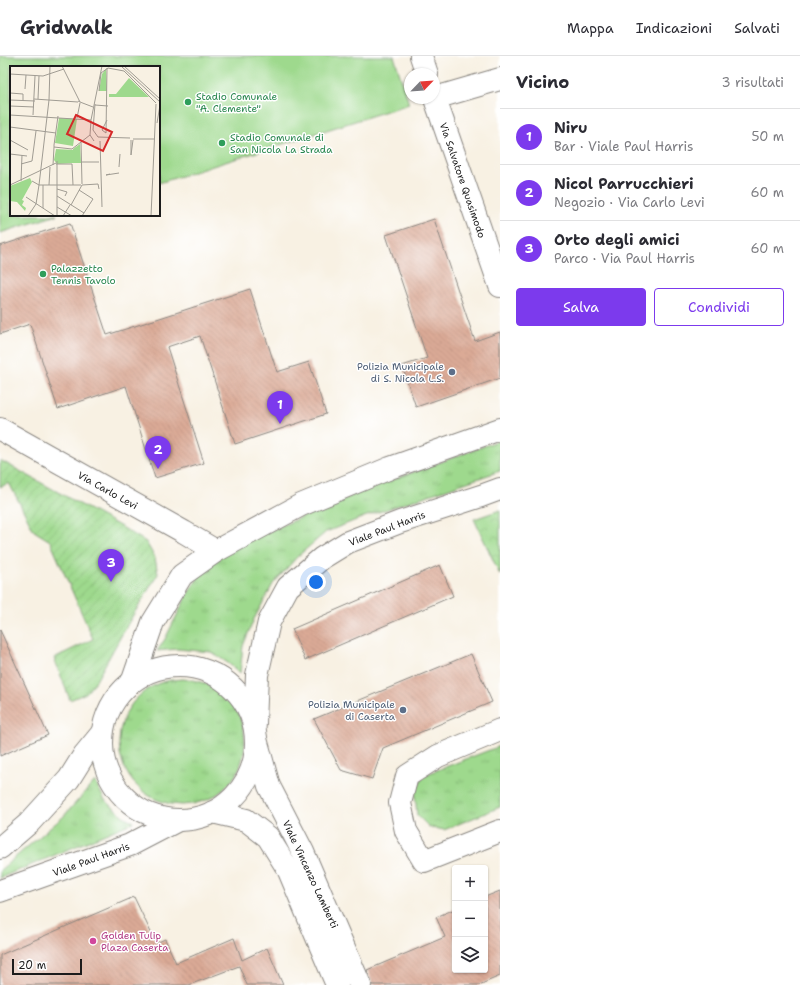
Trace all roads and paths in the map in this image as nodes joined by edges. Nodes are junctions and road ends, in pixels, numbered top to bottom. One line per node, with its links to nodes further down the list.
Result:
1 (421, 56): 2 (street)
2 (425, 68)
3 (500, 79): 4 (street)
4 (440, 95)
5 (436, 104): 6 (street, Via Salvatore Quasimodo)
6 (500, 286)
7 (0, 429): 10 (street, Via Carlo Levi)
8 (500, 429): 10 (street)
9 (500, 489): 14 (street, Viale Paul Harris)
10 (216, 551): 11 (street)
11 (133, 680): 13 (street, Viale Paul Harris); 14 (street, Viale Paul Harris)
12 (500, 730): 17 (street)
13 (102, 733): 16 (street, Viale Paul Harris); 18 (street, Viale Paul Harris)
14 (255, 734): 15 (street, Viale Paul Harris); 21 (street, Viale Vincenzo Lamberti)
15 (213, 812): 16 (street, Viale Paul Harris); 20 (street, Viale Vincenzo Lamberti)
16 (178, 820): 19 (street, Viale Paul Harris)
17 (500, 831)
18 (0, 848)
19 (0, 891)
20 (337, 985)
21 (360, 985)

